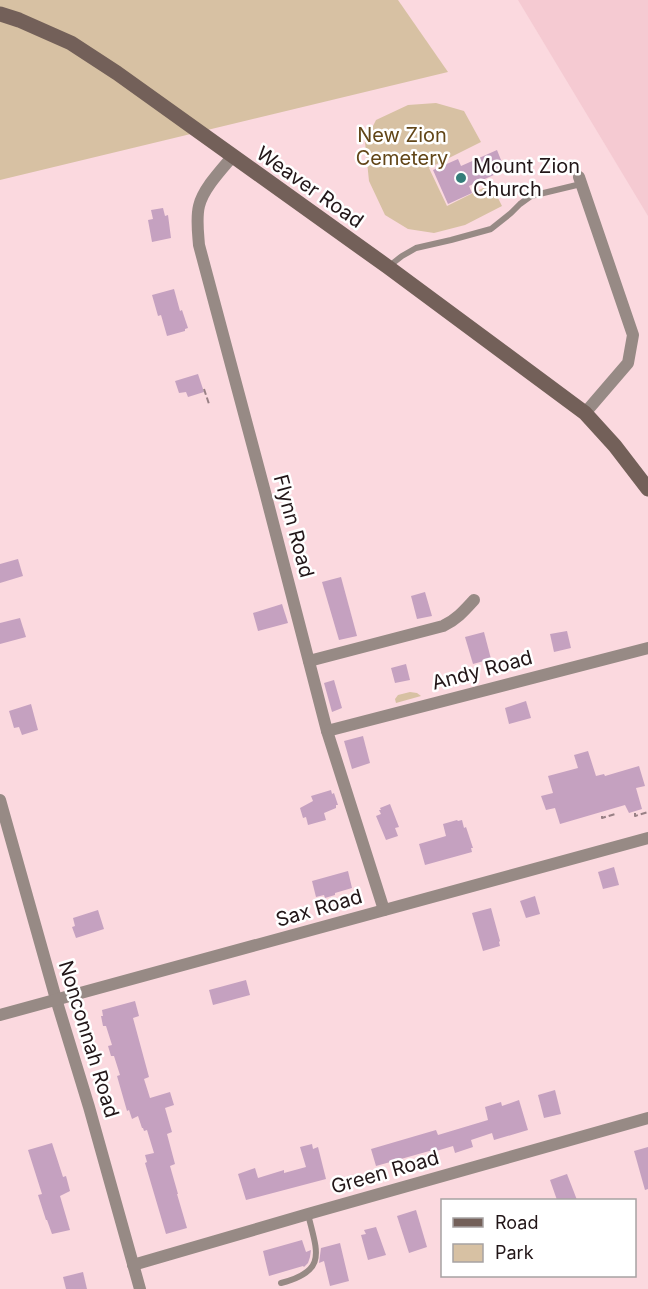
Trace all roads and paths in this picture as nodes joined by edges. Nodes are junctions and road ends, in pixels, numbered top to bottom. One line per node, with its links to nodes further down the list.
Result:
1 (0, 14): 2 (main road, Weaver Road)
2 (232, 156): 4 (main road, Weaver Road); 11 (street, Flynn Road)
3 (580, 181): 4 (lane); 7 (street)
4 (388, 267): 7 (main road, Weaver Road)
5 (204, 389): 6 (path)
6 (209, 404)
7 (585, 413): 8 (main road, Weaver Road)
8 (648, 489)
9 (474, 600): 11 (street)
10 (648, 648): 12 (street, Andy Road)
11 (309, 662): 12 (street, Flynn Road)
12 (327, 731): 19 (street, Flynn Road)
13 (0, 800): 20 (street, Nonconnah Road)
14 (648, 812): 15 (path)
15 (634, 813)
16 (615, 814): 17 (path)
17 (602, 816)
18 (648, 838): 19 (street, Sax Road)
19 (384, 910): 20 (street, Sax Road)
20 (56, 999): 21 (street, Sax Road); 24 (street, Nonconnah Road)
21 (0, 1015)
22 (648, 1118): 23 (street, Green Road)
23 (308, 1214): 24 (street, Green Road); 25 (lane)
24 (133, 1265): 26 (street, Nonconnah Road)
25 (281, 1283)
26 (140, 1289)

